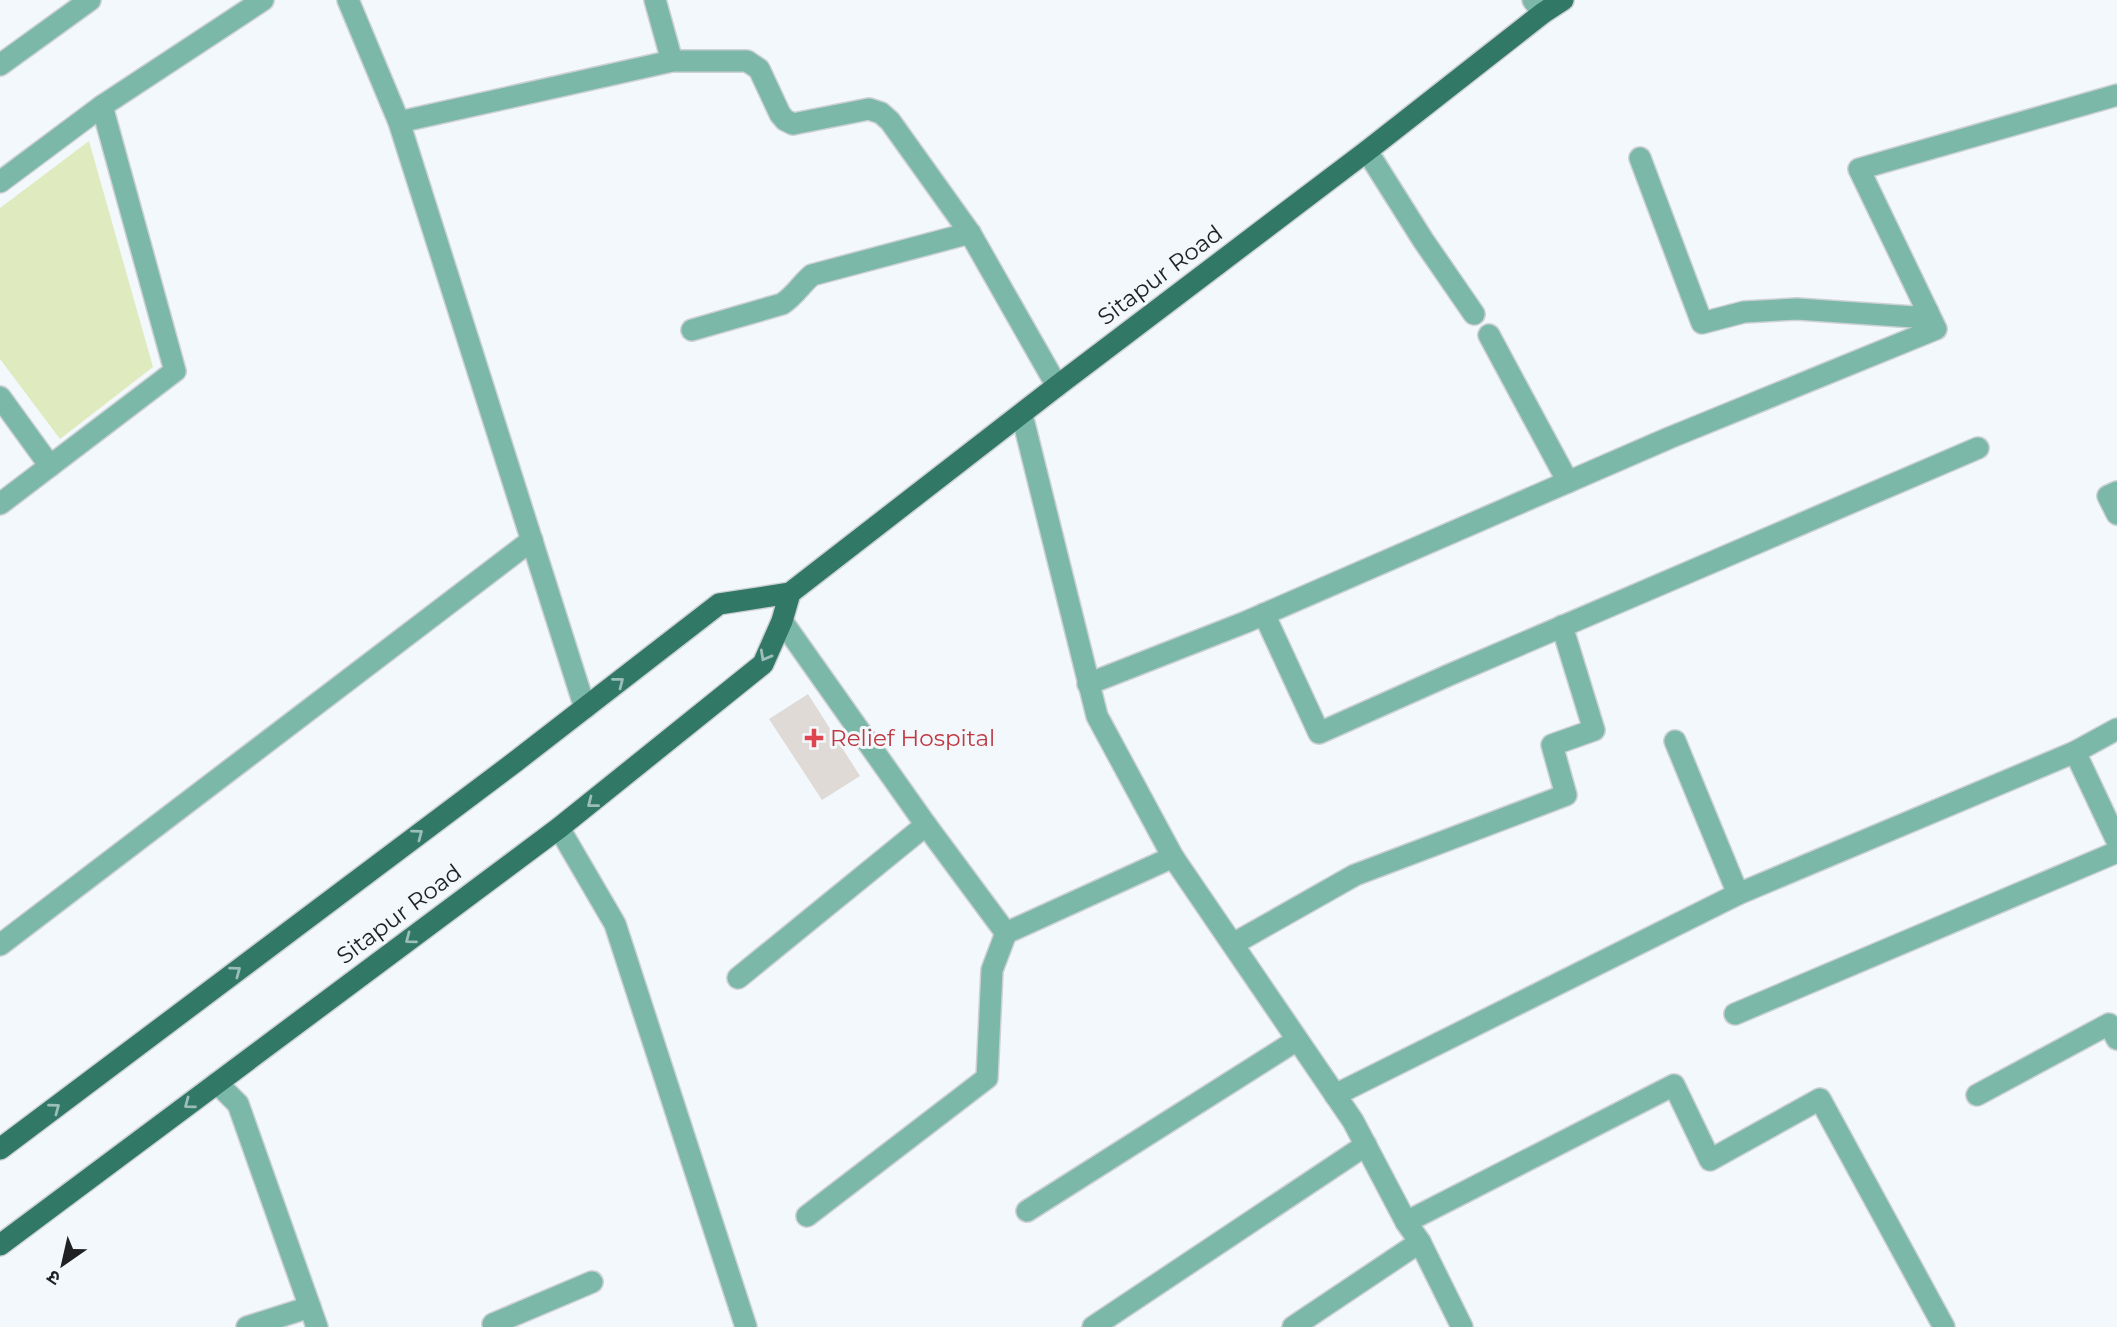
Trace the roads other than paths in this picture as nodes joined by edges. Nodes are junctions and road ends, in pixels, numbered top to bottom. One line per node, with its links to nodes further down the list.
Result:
1 (90, 0): 8 (street)
2 (263, 0): 10 (street)
3 (348, 0): 11 (street)
4 (656, 0): 7 (street)
5 (1563, 0): 6 (main road, Sitapur Road)
6 (1538, 7): 12 (main road, Sitapur Road)
7 (672, 61): 11 (street); 15 (street)
8 (0, 65)
9 (2117, 94): 16 (street)
10 (102, 106): 14 (street); 24 (street)
11 (399, 122): 29 (street)
12 (1367, 151): 17 (street); 20 (main road, Sitapur Road)
13 (1640, 158): 16 (street)
14 (0, 183)
15 (970, 233): 18 (street); 20 (street)
16 (1928, 312): 25 (street)
17 (1474, 314)
18 (692, 330)
19 (1489, 335): 25 (street)
20 (1057, 386): 22 (main road, Sitapur Road)
21 (0, 397): 24 (street)
22 (1022, 415): 30 (main road, Sitapur Road); 34 (street)
23 (1978, 448): 33 (street)
24 (50, 466): 27 (street)
25 (1568, 482): 31 (street)
26 (2117, 492): 28 (street)
27 (0, 505)
28 (2117, 514)
29 (532, 540): 35 (street); 47 (street)
30 (790, 593): 32 (main road, Sitapur Road); 35 (main road, Sitapur Road, one-way to 30)
31 (1264, 614): 33 (street); 34 (street)
32 (782, 621): 39 (street); 40 (main road, Sitapur Road, one-way to 40)
33 (1562, 626): 46 (street)
34 (1088, 684): 43 (street)
35 (585, 708): 56 (main road, Sitapur Road, one-way to 35)
36 (2117, 729): 38 (street)
37 (1675, 741): 44 (street)
38 (2075, 752): 41 (street); 44 (street)
39 (926, 825): 45 (street); 48 (street)
40 (559, 828): 52 (main road, Sitapur Road, one-way to 52); 66 (street)
41 (2117, 841)
42 (2117, 852): 49 (street)
43 (1173, 857): 45 (street); 46 (street)
44 (1738, 894): 53 (street)
45 (1006, 933): 58 (street)
46 (1233, 944): 51 (street)
47 (0, 945)
48 (738, 978)
49 (1735, 1014)
50 (2117, 1038): 54 (street)
51 (1297, 1040): 53 (street); 57 (street)
52 (217, 1083): 61 (main road, Sitapur Road, one-way to 61); 63 (street)
53 (1335, 1095): 55 (street)
54 (1977, 1095)
55 (1366, 1145): 59 (street); 67 (street)
56 (0, 1149)
57 (1027, 1211)
58 (807, 1216)
59 (1406, 1222): 60 (street); 70 (street)
60 (1420, 1242): 68 (street); 69 (street)
61 (0, 1245)
62 (592, 1282): 65 (street)
63 (314, 1317): 64 (street)
64 (247, 1327)
65 (495, 1327)
66 (746, 1327)
67 (1093, 1327)
68 (1293, 1327)
69 (1462, 1327)
70 (1944, 1327)

